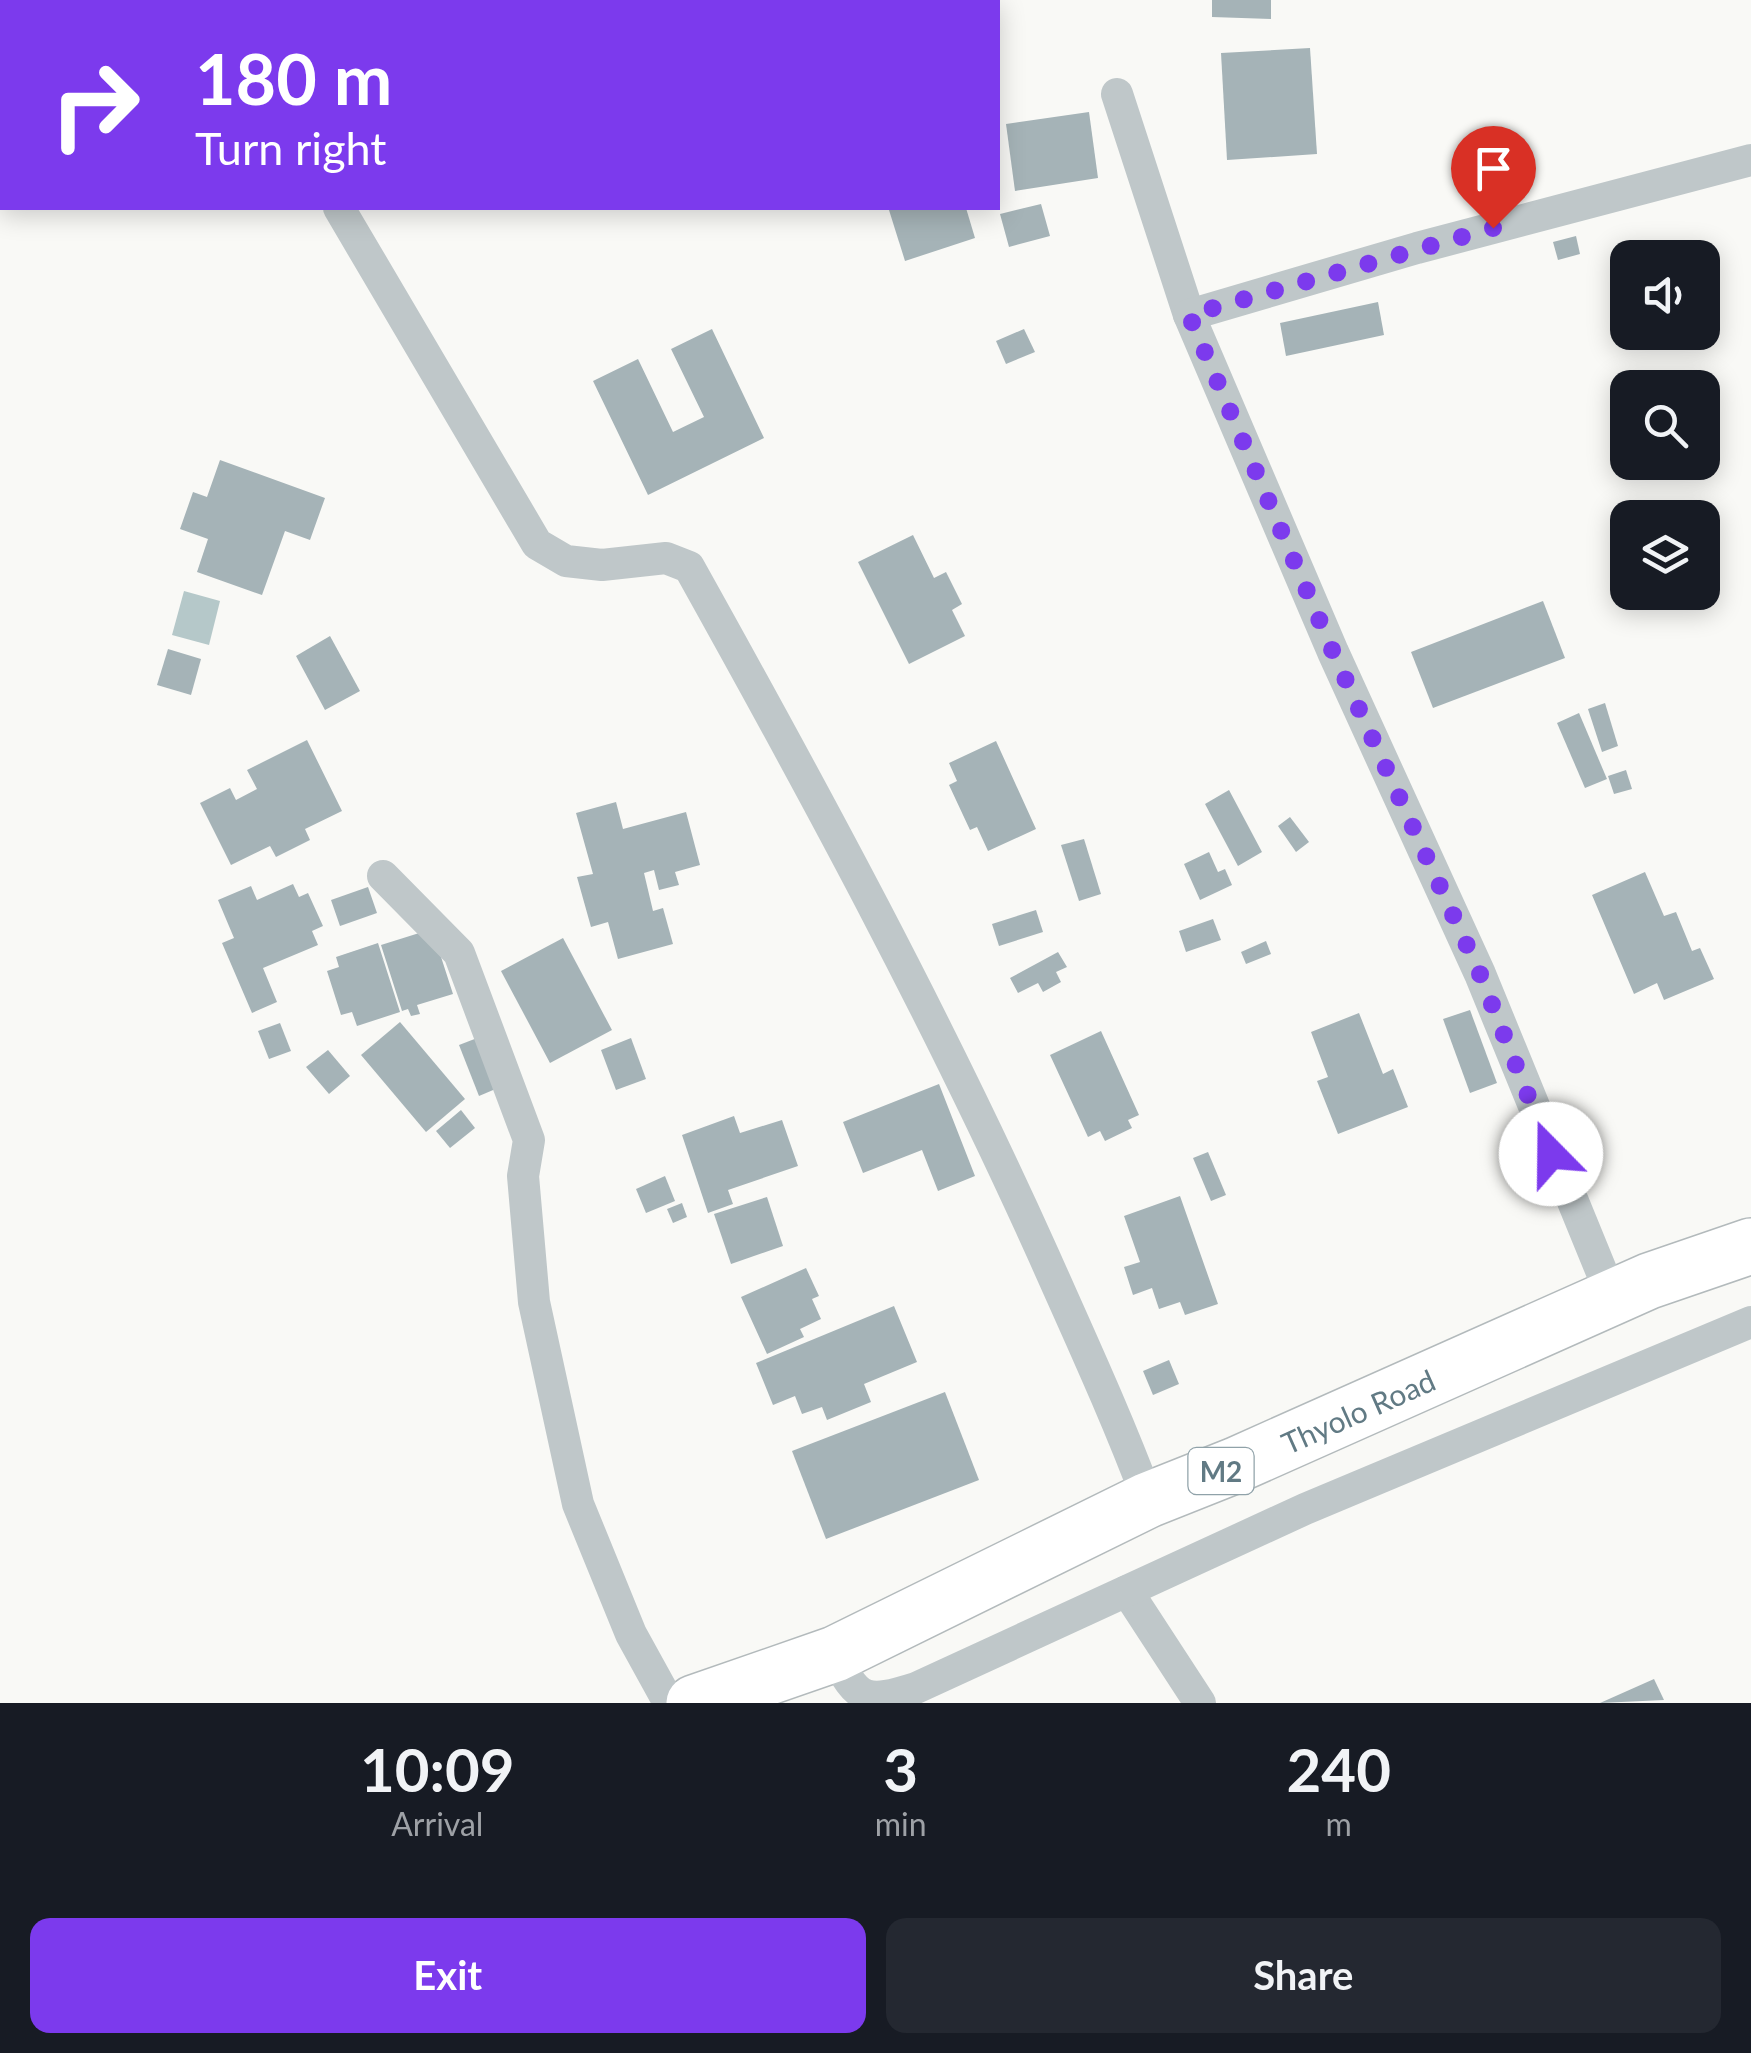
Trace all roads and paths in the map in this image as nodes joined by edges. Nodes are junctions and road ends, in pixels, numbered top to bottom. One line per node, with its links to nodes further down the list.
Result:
1 (1117, 94): 4 (street)
2 (1751, 160): 4 (street)
3 (340, 210): 9 (street)
4 (1189, 315): 7 (street)
5 (382, 876): 12 (street)
6 (1751, 1246): 7 (highway, Thyolo Road / M2)
7 (1612, 1297): 9 (highway, Thyolo Road / M2)
8 (1751, 1322): 10 (street)
9 (1148, 1500): 11 (highway, Thyolo Road / M2)
10 (1127, 1591): 11 (street); 14 (street)
11 (835, 1654): 13 (highway, Thyolo Road / M2)
12 (669, 1703)
13 (694, 1703)
14 (1200, 1703)

